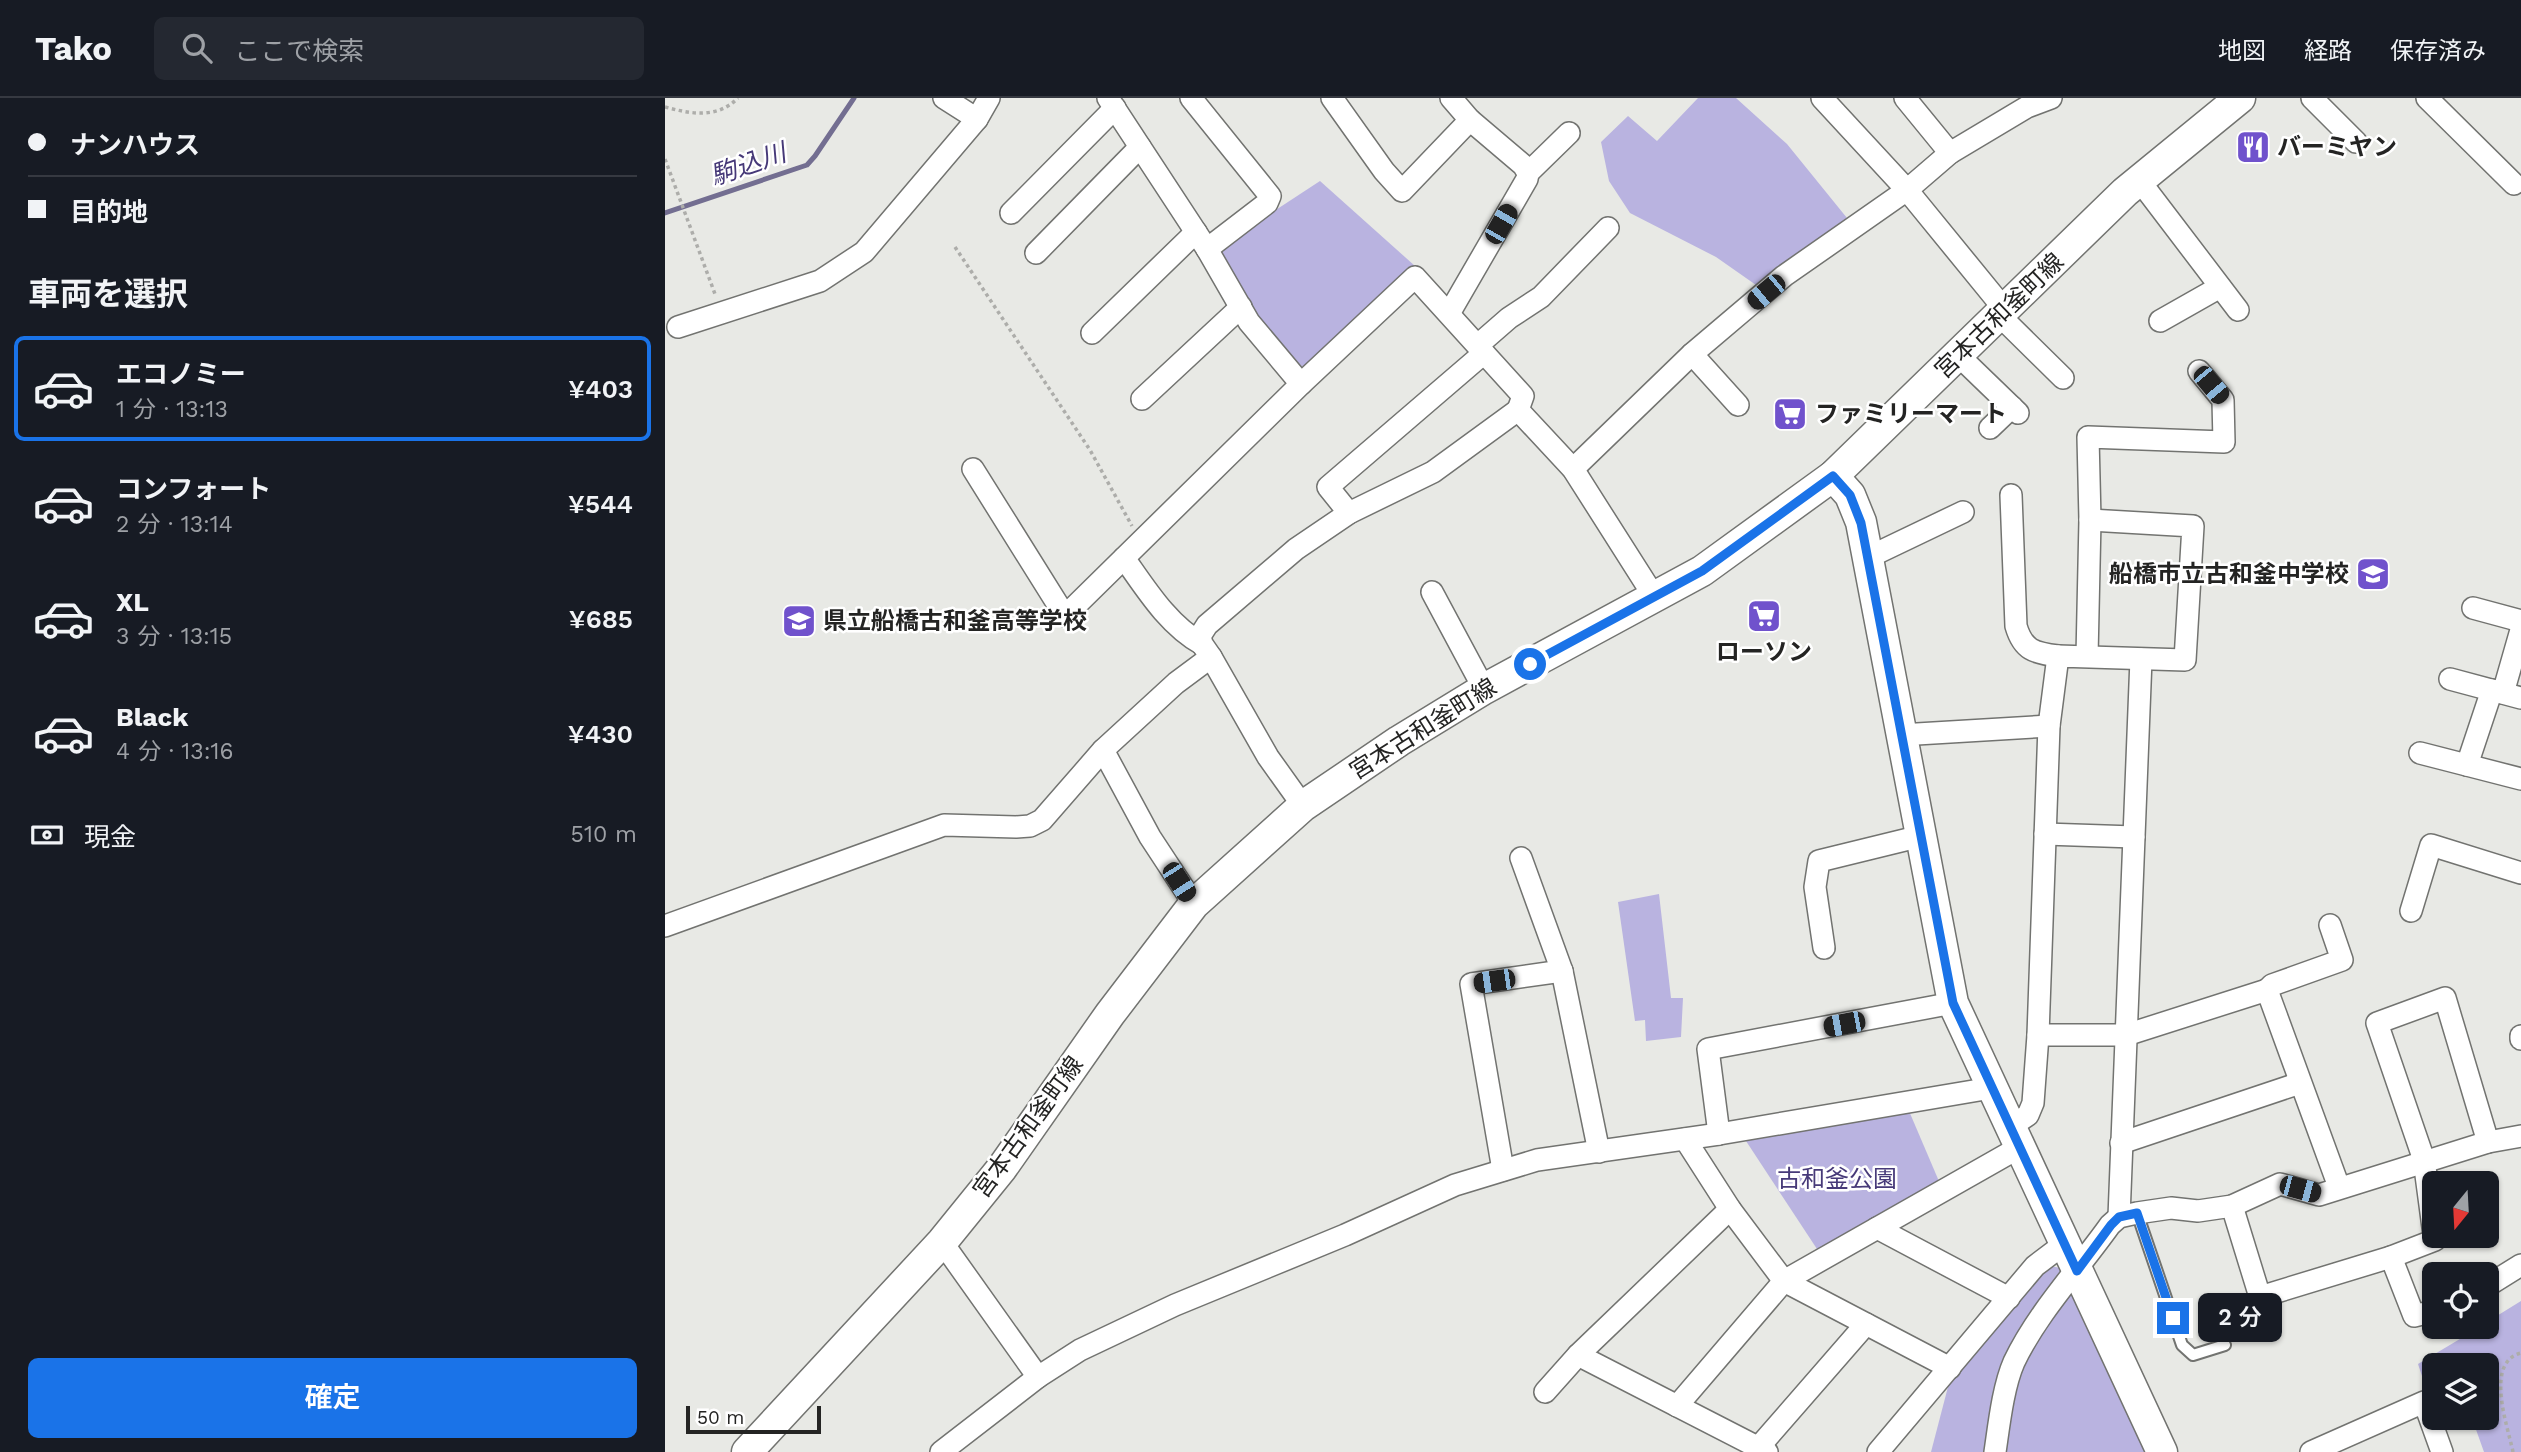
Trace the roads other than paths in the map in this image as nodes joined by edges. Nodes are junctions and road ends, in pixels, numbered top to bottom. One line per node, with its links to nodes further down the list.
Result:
1 (944, 98): 13 (street)
2 (989, 98): 13 (street)
3 (1191, 98): 25 (street)
4 (1332, 98): 14 (street)
5 (1451, 98): 14 (street)
6 (1822, 98): 22 (street)
7 (1905, 98): 18 (street)
8 (2051, 98): 18 (street)
9 (2240, 98): 20 (street, 宮本古和釜町線)
10 (2312, 98): 16 (street)
11 (2427, 98): 21 (street)
12 (1112, 103): 17 (street); 23 (street)
13 (977, 119): 33 (street)
14 (1470, 120): 19 (street)
15 (1569, 133): 19 (street)
16 (2356, 142)
17 (1140, 147): 25 (street); 26 (street)
18 (1950, 153): 22 (street)
19 (1528, 173): 31 (street)
20 (2139, 180): 27 (street); 30 (street, 宮本古和釜町線)
21 (2514, 184)
22 (1907, 190): 30 (street); 36 (street)
23 (1011, 213)
24 (1608, 228): 35 (street)
25 (1201, 240): 28 (street); 34 (street)
26 (1036, 253)
27 (2220, 287): 29 (street); 32 (street)
28 (1241, 307): 40 (street); 41 (street)
29 (2238, 310)
30 (2002, 312): 37 (street, 宮本古和釜町線); 39 (street)
31 (1450, 313): 35 (street); 40 (street)
32 (2160, 321)
33 (678, 327)
34 (1092, 333)
35 (1481, 349): 43 (street); 50 (street)
36 (1692, 354): 42 (street); 45 (street)
37 (1959, 356): 44 (street); 47 (street, 宮本古和釜町線)
38 (2199, 371): 51 (street)
39 (2063, 378)
40 (1301, 384): 53 (street)
41 (1142, 399)
42 (1738, 405)
43 (1518, 410): 45 (street); 50 (street)
44 (1990, 428)
45 (1573, 469): 55 (street)
46 (973, 470): 53 (street)
47 (1833, 476): 52 (street); 55 (street, 宮本古和釜町線)
48 (2011, 495): 60 (street)
49 (1963, 512): 52 (street)
50 (1349, 513): 59 (street)
51 (2091, 520): 61 (street); 62 (street)
52 (1869, 557): 67 (street)
53 (1124, 558): 59 (street)
54 (1432, 592): 64 (street)
55 (1655, 598): 64 (street, 宮本古和釜町線)
56 (2473, 608): 57 (street)
57 (2521, 621)
58 (2521, 630): 65 (street)
59 (1207, 651): 68 (street); 72 (street)
60 (2058, 656): 61 (street); 66 (street)
61 (2087, 656): 62 (street)
62 (2141, 659): 75 (street)
63 (2450, 679): 65 (street)
64 (1484, 689): 72 (street, 宮本古和釜町線)
65 (2506, 694): 70 (street)
66 (2049, 726): 67 (street); 73 (street)
67 (1900, 735): 74 (street)
68 (1103, 750): 78 (street); 81 (street)
69 (2420, 753): 70 (street)
70 (2467, 765): 71 (street)
71 (2521, 779)
72 (1303, 806): 78 (street, 宮本古和釜町線)
73 (2045, 834): 75 (street); 86 (street)
74 (1921, 836): 82 (street); 85 (street)
75 (2134, 836): 87 (street)
76 (1521, 858): 83 (street)
77 (2521, 873): 79 (street)
78 (1194, 904): 105 (street, 宮本古和釜町線)
79 (2411, 911)
80 (2330, 925): 84 (street)
81 (665, 926)
82 (1824, 948)
83 (1562, 971): 96 (street); 98 (street)
84 (2267, 990): 87 (street); 88 (street)
85 (1953, 1003): 89 (street); 90 (street)
86 (2038, 1035): 87 (street); 92 (street)
87 (2126, 1035): 95 (street)
88 (2300, 1083): 95 (street); 100 (street)
89 (1991, 1088): 90 (street); 92 (street)
90 (1719, 1134): 93 (street)
91 (2521, 1136): 94 (street)
92 (2015, 1137): 104 (street); 106 (street)
93 (1685, 1139): 96 (street); 102 (street)
94 (2487, 1142): 97 (street); 97 (street)
95 (2121, 1143): 103 (street)
96 (1599, 1152): 98 (street)
97 (2424, 1160): 99 (street); 100 (street)
98 (1503, 1170): 119 (street)
99 (2425, 1171)
100 (2339, 1187): 101 (street)
101 (2232, 1206): 103 (street); 108 (street)
102 (1730, 1209): 112 (street); 117 (street)
103 (2128, 1215): 110 (street); 116 (lane)
104 (1877, 1228): 112 (street); 113 (street)
105 (942, 1242): 119 (street); 124 (street, 宮本古和釜町線)
106 (2064, 1244): 110 (street); 113 (street)
107 (2422, 1245): 108 (street)
108 (2391, 1257): 114 (street)
109 (2521, 1265): 111 (street)
110 (2077, 1271): 126 (street); 127 (street)
111 (2499, 1279)
112 (1784, 1281): 115 (street); 121 (street)
113 (2009, 1298): 118 (street)
114 (2422, 1314)
115 (1866, 1324): 118 (street); 123 (street)
116 (2225, 1345)
117 (1578, 1355): 120 (street); 121 (street)
118 (1950, 1368): 125 (street)
119 (1038, 1377): 122 (street)
120 (1545, 1392)
121 (1677, 1406): 123 (street)
122 (949, 1449)
123 (1762, 1450)
124 (747, 1452)
125 (1878, 1452)
126 (1995, 1452)
127 (2162, 1452)
128 (2311, 1452): 129 (street)
129 (2442, 1452)

